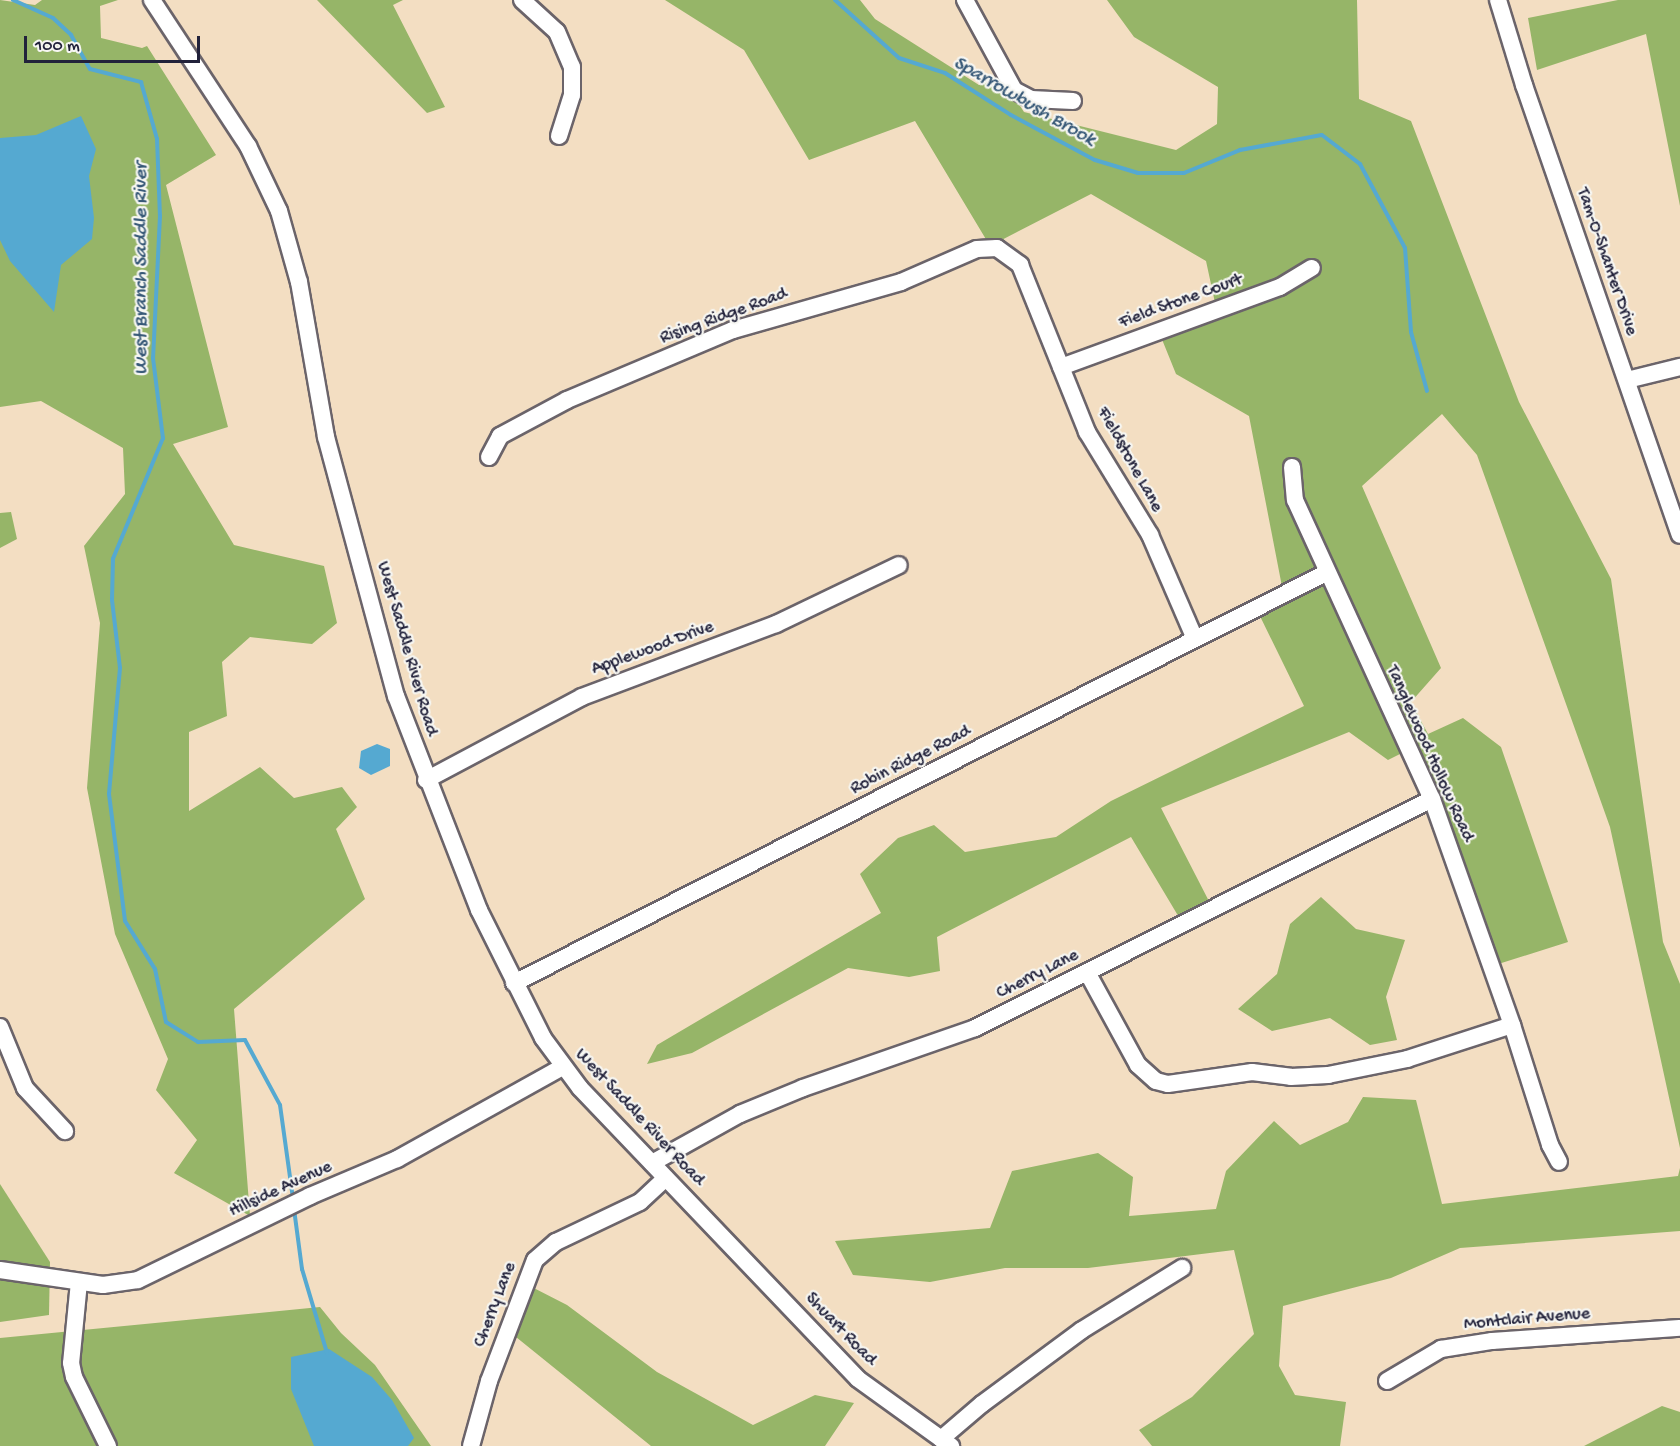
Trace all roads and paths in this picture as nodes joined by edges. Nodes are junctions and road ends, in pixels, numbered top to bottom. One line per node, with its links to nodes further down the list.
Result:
1 (152, 0): 18 (street, West Saddle River Road)
2 (522, 0): 6 (street)
3 (965, 0): 5 (street)
4 (1498, 0): 11 (street, Tam-O-Shanter Drive)
5 (1073, 101)
6 (559, 136)
7 (1020, 265): 9 (street, Fieldstone Lane); 12 (street, Rising Ridge Road)
8 (1312, 268): 9 (street, Field Stone Court)
9 (1061, 367): 17 (street, Fieldstone Lane)
10 (1680, 367): 11 (street)
11 (1627, 380): 14 (street, Tam-O-Shanter Drive)
12 (489, 457)
13 (1292, 467): 16 (street, Tanglewood Hollow Road)
14 (1680, 536)
15 (899, 565): 18 (street, Applewood Drive)
16 (1326, 573): 17 (street, Robin Ridge Road); 19 (street, Tanglewood Hollow Road)
17 (1195, 639): 21 (street, Robin Ridge Road)
18 (426, 780): 21 (street, West Saddle River Road)
19 (1432, 799): 20 (street, Cherry Lane); 22 (street, Tanglewood Hollow Road)
20 (1087, 972): 22 (street); 27 (street, Cherry Lane)
21 (514, 983): 24 (street, West Saddle River Road)
22 (1512, 1025): 26 (street, Tanglewood Hollow Road)
23 (0, 1028): 25 (street)
24 (562, 1067): 27 (street, West Saddle River Road); 32 (street, Hillside Avenue)
25 (66, 1131)
26 (1559, 1162)
27 (652, 1163): 28 (street, West Saddle River Road)
28 (666, 1178): 29 (street, West Saddle River Road); 37 (street, Cherry Lane)
29 (738, 1250): 35 (street, Shuart Road)
30 (1182, 1268): 35 (street)
31 (0, 1270): 32 (street, Hillside Avenue)
32 (79, 1282): 36 (street)
33 (1680, 1328): 34 (street, Montclair Avenue)
34 (1387, 1381)
35 (946, 1442)
36 (108, 1446)
37 (471, 1446)

